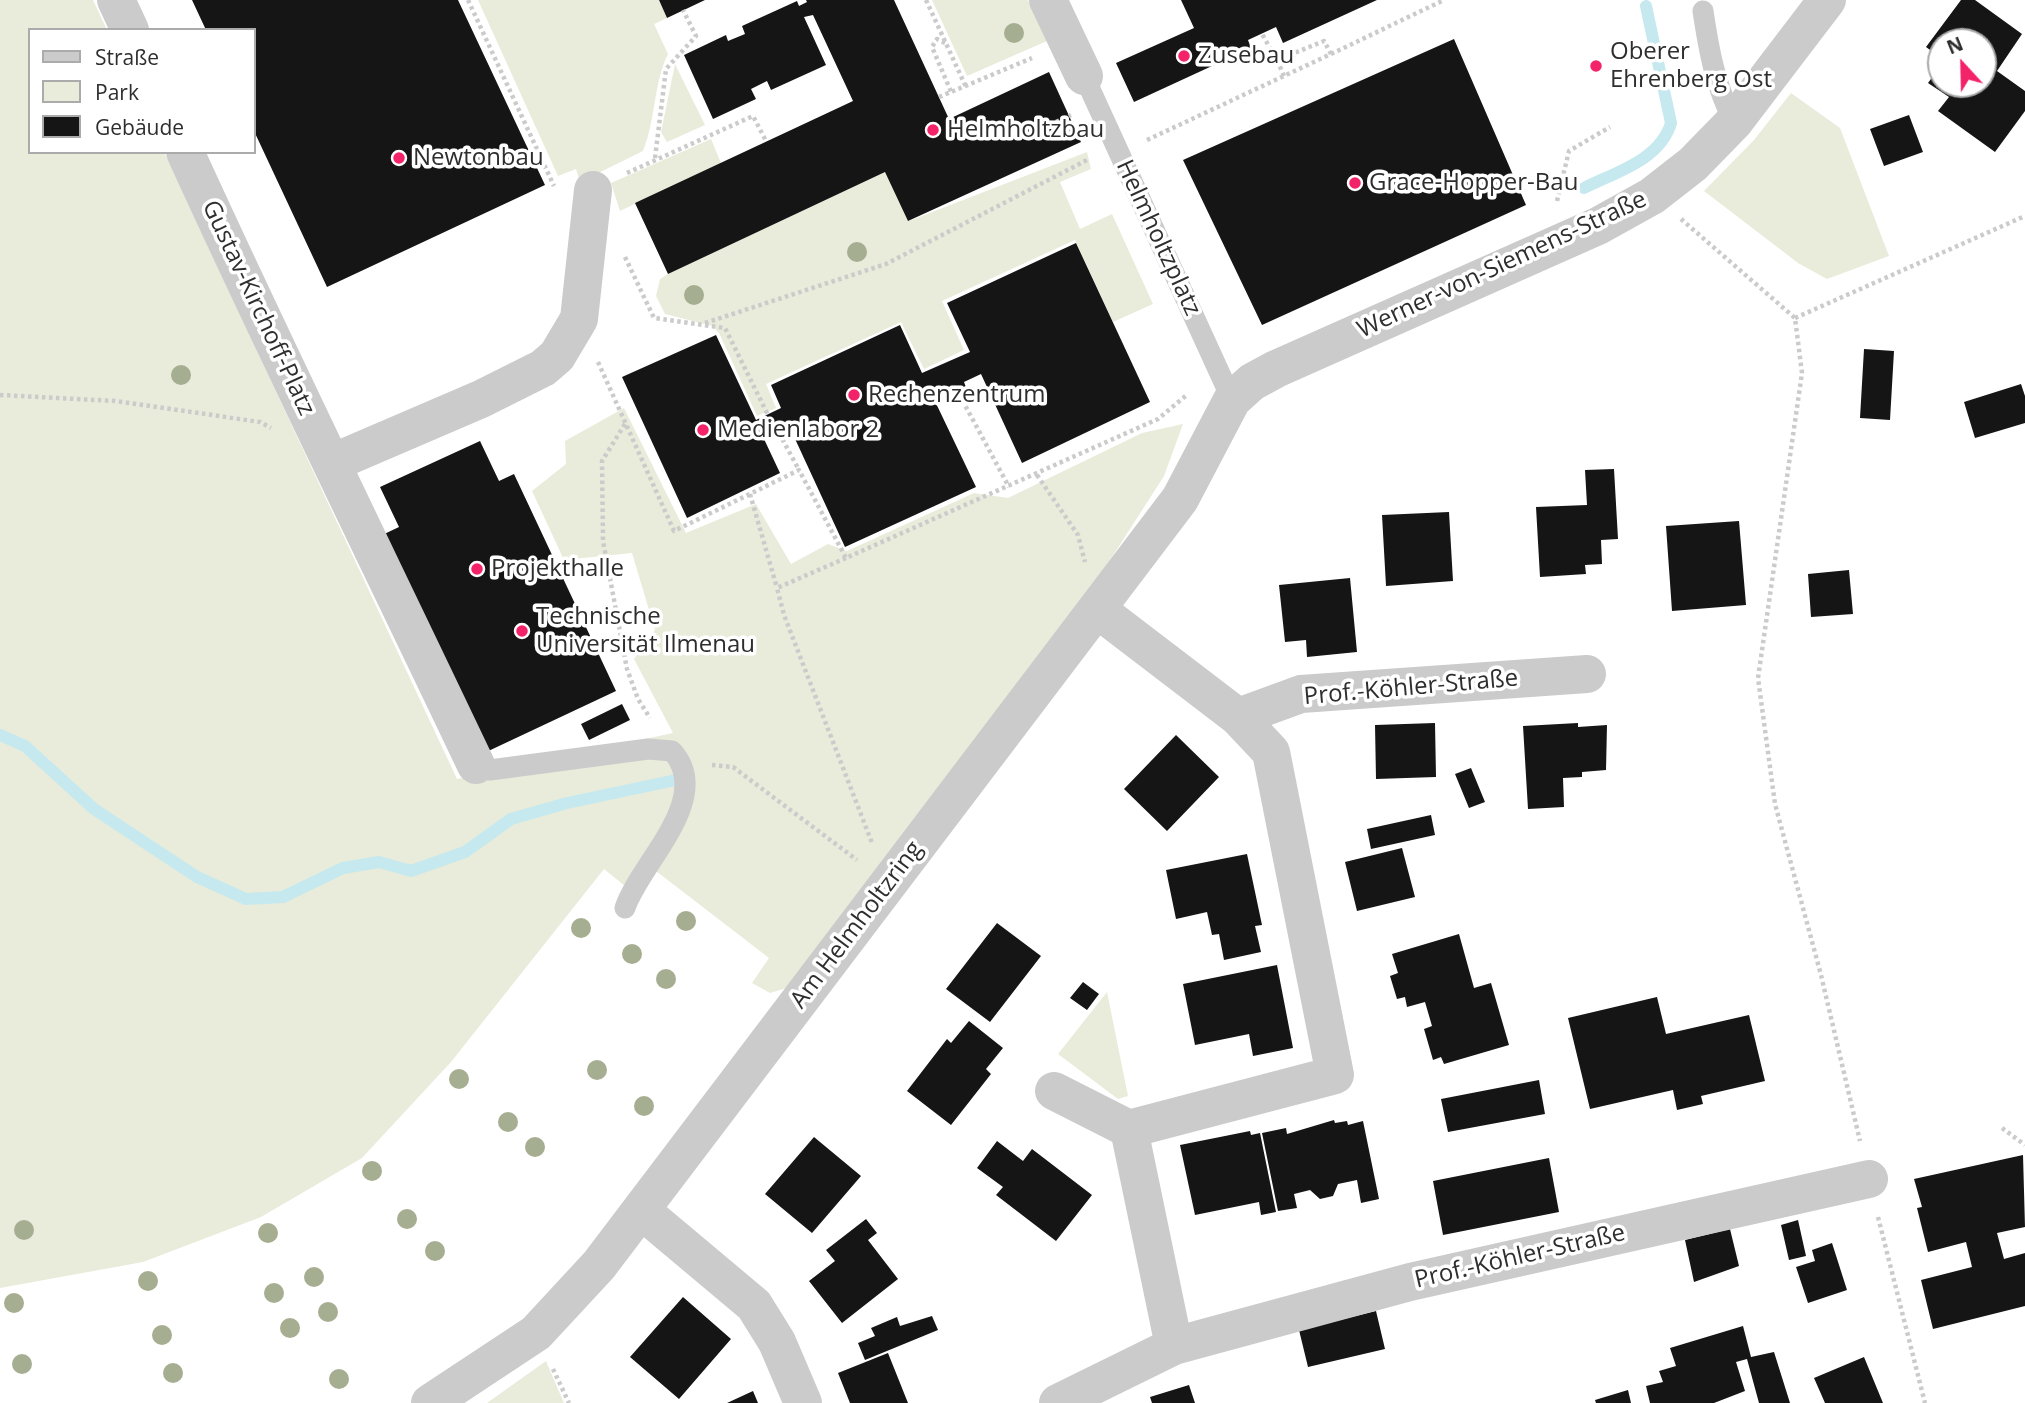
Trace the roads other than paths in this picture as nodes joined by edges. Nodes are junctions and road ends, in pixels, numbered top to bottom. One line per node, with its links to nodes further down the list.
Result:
1 (116, 0): 5 (street)
2 (1048, 0): 6 (street, Helmholtzplatz)
3 (1827, 0): 7 (street, Werner-von-Siemens-Straße)
4 (1703, 11): 7 (lane)
5 (129, 28)
6 (1077, 88): 10 (lane, Helmholtzplatz)
7 (1734, 122): 10 (street, Werner-von-Siemens-Straße)
8 (187, 154): 11 (street, Gustav-Kirchoff-Platz)
9 (593, 190): 11 (street)
10 (1232, 400): 12 (street, Am Helmholtzring)
11 (332, 463): 15 (street, Gustav-Kirchoff-Platz)
12 (1098, 610): 14 (street); 20 (street, Am Helmholtzring)
13 (1587, 674): 14 (street, Prof.-Köhler-Straße)
14 (1238, 717): 18 (street)
15 (476, 765): 16 (lane)
16 (625, 908)
17 (1054, 1091): 18 (street)
18 (1129, 1129): 21 (street)
19 (1869, 1179): 21 (street, Prof.-Köhler-Straße)
20 (642, 1211): 22 (street, Am Helmholtzring); 23 (street)
21 (1174, 1346): 24 (street, Prof.-Köhler-Straße)
22 (430, 1403)
23 (803, 1403)
24 (1058, 1403)

